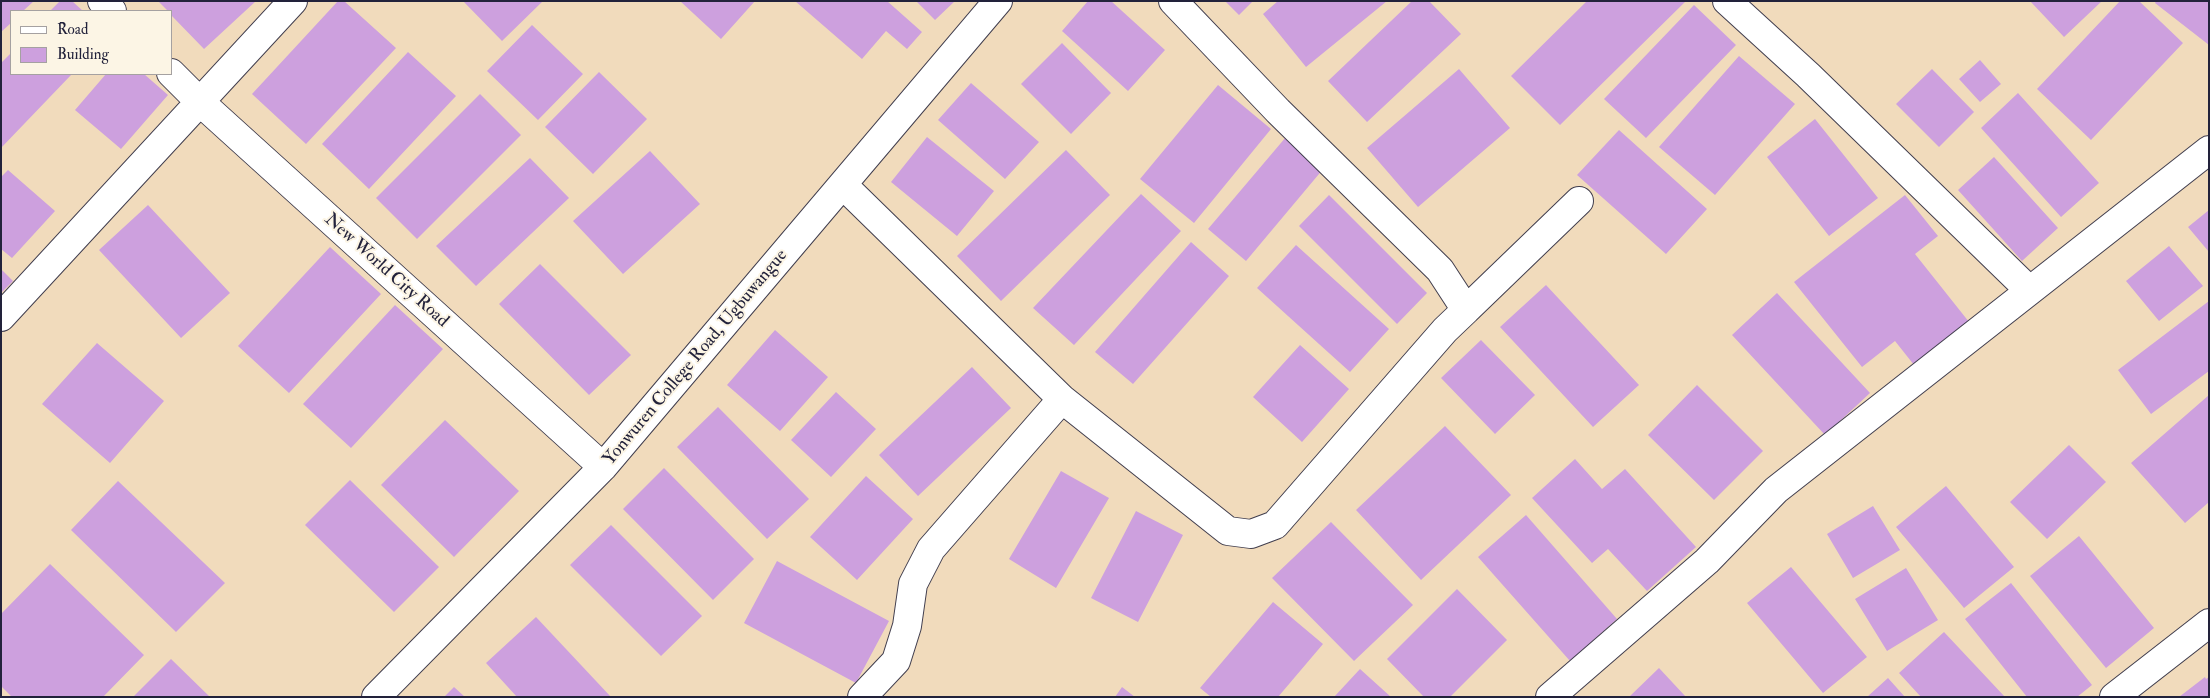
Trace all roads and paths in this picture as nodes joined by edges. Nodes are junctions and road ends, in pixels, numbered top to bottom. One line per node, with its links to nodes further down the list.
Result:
1 (102, 1): 6 (street)
2 (293, 1): 8 (street)
3 (998, 1): 10 (street, Yonwuren College Road, Ugbuwangue)
4 (1173, 1): 13 (street)
5 (1727, 1): 12 (street)
6 (111, 10)
7 (172, 74): 8 (street, New World City Road)
8 (199, 102): 14 (street); 16 (street, New World City Road)
9 (2209, 150): 12 (street)
10 (843, 185): 15 (street); 16 (street, Yonwuren College Road, Ugbuwangue)
11 (1579, 200): 13 (street)
12 (2029, 290): 20 (street)
13 (1466, 310): 15 (street)
14 (1, 317)
15 (1062, 399): 19 (street)
16 (603, 467): 18 (street, Yonwuren College Road, Ugbuwangue)
17 (2209, 623): 21 (street)
18 (376, 697)
19 (862, 697)
20 (1550, 697)
21 (2114, 697)

